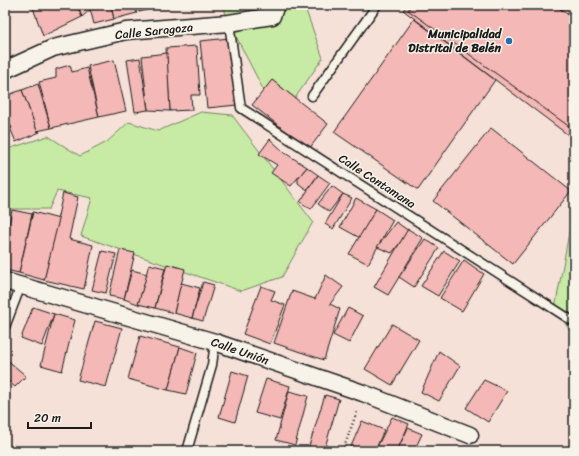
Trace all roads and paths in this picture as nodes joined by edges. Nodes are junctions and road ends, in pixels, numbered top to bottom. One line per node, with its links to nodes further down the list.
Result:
1 (276, 5): 3 (street, Calle Saragoza)
2 (378, 5): 5 (lane)
3 (229, 23): 4 (street, Calle Saragoza); 8 (lane, Calle Contamana)
4 (5, 70)
5 (312, 96)
6 (5, 281): 7 (street, Calle Unión)
7 (21, 285): 9 (lane); 10 (street, Calle Unión)
8 (572, 320)
9 (5, 327)
10 (215, 342): 11 (street, Calle Unión); 13 (lane)
11 (363, 393): 12 (street, Calle Unión); 14 (path)
12 (470, 435)
13 (187, 451)
14 (343, 451)

